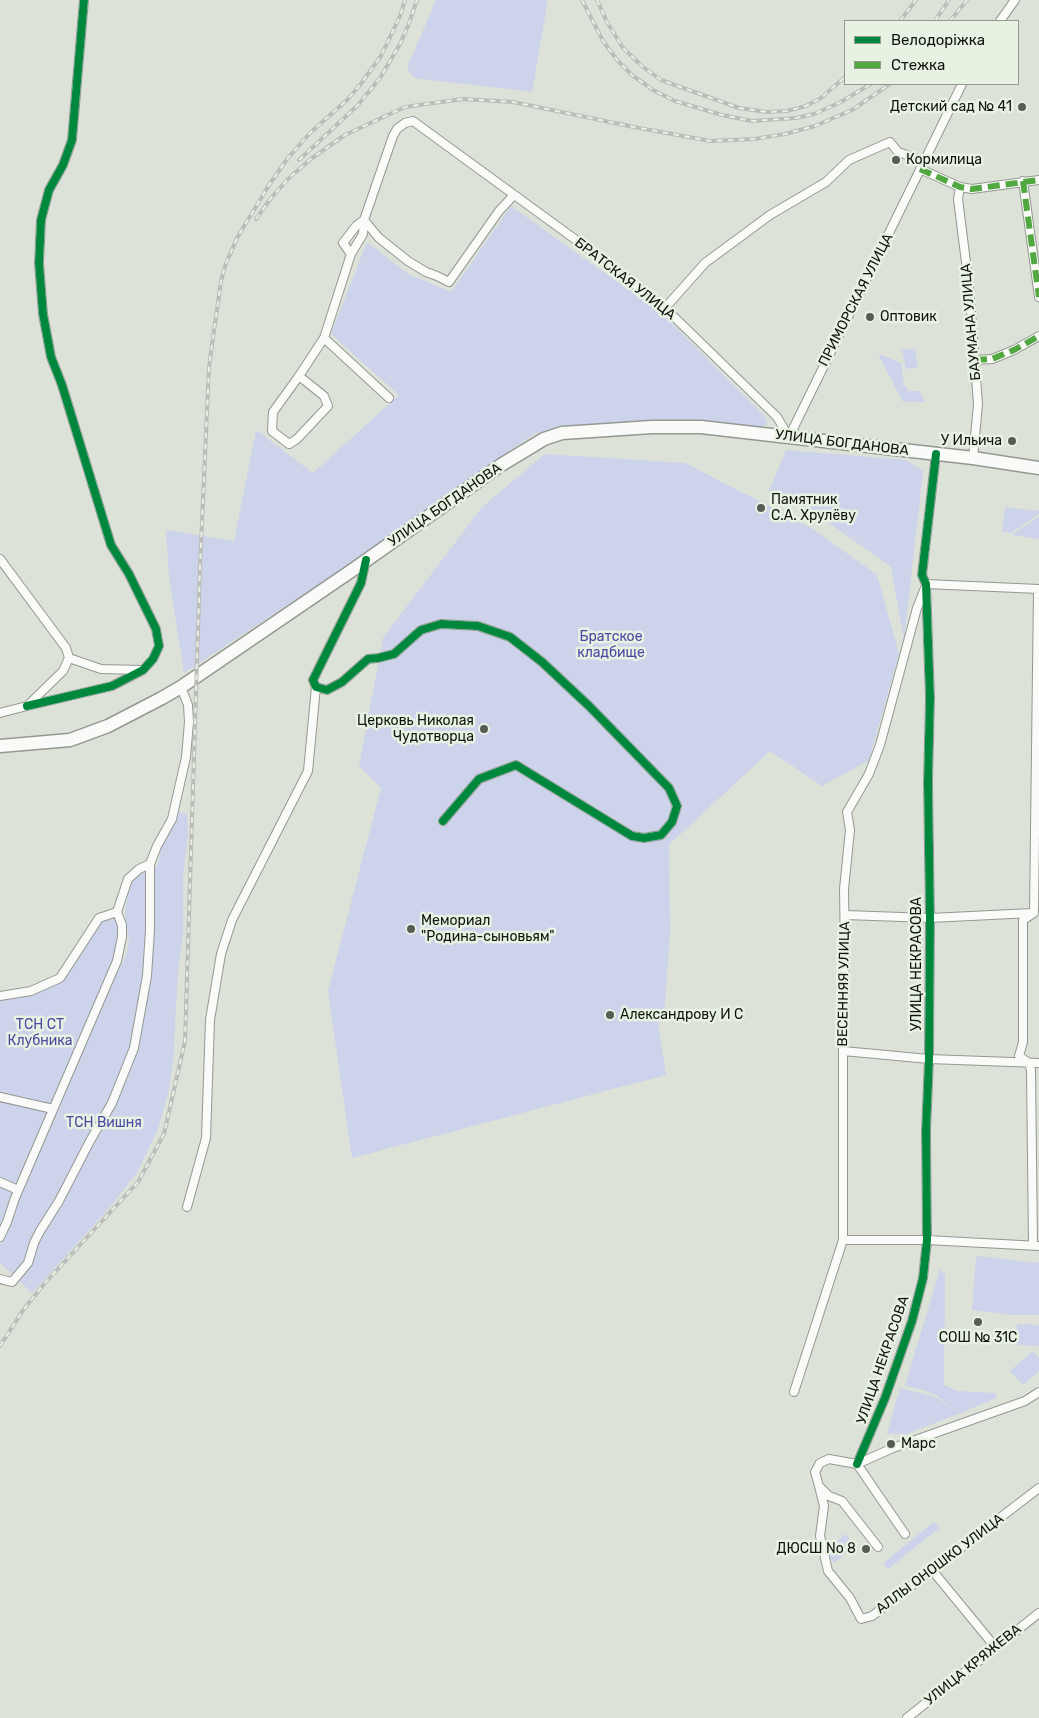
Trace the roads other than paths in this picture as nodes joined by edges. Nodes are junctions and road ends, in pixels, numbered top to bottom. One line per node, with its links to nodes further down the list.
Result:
1 (84, 0): 28 (street)
2 (1015, 0): 3 (street)
3 (1001, 20)
4 (962, 85): 5 (street, ПРИМОРСКАЯ УЛИЦА)
5 (921, 166): 8 (street); 13 (street); 19 (street, ПРИМОРСКАЯ УЛИЦА)
6 (1039, 180): 7 (street)
7 (1023, 181): 8 (street); 12 (street)
8 (960, 187): 16 (street, БАУМАНА УЛИЦА)
9 (514, 195): 10 (street); 10 (street, БРАТСКАЯ УЛИЦА); 13 (street, БРАТСКАЯ УЛИЦА)
10 (364, 220): 11 (street); 11 (street)
11 (352, 254): 15 (street)
12 (1039, 297)
13 (665, 308): 19 (street, БРАТСКАЯ УЛИЦА)
14 (1039, 336): 16 (street)
15 (324, 338): 17 (street); 18 (street)
16 (974, 360): 21 (street, БАУМАНА УЛИЦА)
17 (299, 376): 17 (street)
18 (389, 398)
19 (789, 437): 20 (main road, УЛИЦА БОГДАНОВА); 24 (main road, УЛИЦА БОГДАНОВА)
20 (936, 454): 21 (main road, УЛИЦА БОГДАНОВА); 25 (street, УЛИЦА НЕКРАСОВА)
21 (973, 458): 22 (main road, УЛИЦА БОГДАНОВА)
22 (1039, 468)
23 (0, 559): 27 (street)
24 (366, 560): 29 (main road, УЛИЦА БОГДАНОВА); 30 (street)
25 (926, 584): 26 (street); 39 (street, ВЕСЕННЯЯ УЛИЦА); 40 (street, УЛИЦА НЕКРАСОВА)
26 (1038, 589): 34 (street)
27 (69, 658): 28 (street); 31 (street)
28 (143, 670): 31 (street)
29 (181, 687): 33 (main road, УЛИЦА БОГДАНОВА); 36 (street)
30 (316, 687): 35 (street); 49 (street)
31 (27, 706): 32 (street)
32 (0, 714)
33 (0, 746)
34 (1037, 786): 38 (street)
35 (443, 821)
36 (150, 864): 37 (street); 54 (street)
37 (117, 912): 41 (street); 46 (street)
38 (1037, 914): 40 (street); 44 (street)
39 (845, 915): 40 (street); 42 (street, ВЕСЕННЯЯ УЛИЦА)
40 (930, 918): 43 (street, УЛИЦА НЕКРАСОВА)
41 (0, 996)
42 (843, 1050): 43 (street); 51 (street, ВЕСЕННЯЯ УЛИЦА)
43 (929, 1058): 44 (street); 52 (street, УЛИЦА НЕКРАСОВА)
44 (1035, 1064): 53 (street)
45 (0, 1097): 46 (street)
46 (53, 1109): 48 (street)
47 (0, 1182): 48 (street)
48 (18, 1190): 50 (street)
49 (187, 1208)
50 (0, 1237)
51 (843, 1240): 52 (street); 55 (street, ВЕСЕННЯЯ УЛИЦА)
52 (927, 1240): 53 (street); 57 (street, УЛИЦА НЕКРАСОВА)
53 (1036, 1246)
54 (0, 1279)
55 (794, 1392)
56 (1039, 1392): 57 (street)
57 (857, 1464): 58 (street); 60 (street)
58 (819, 1486): 61 (street); 62 (street, АЛЛЫ ОНОШКО УЛИЦА)
59 (1039, 1488): 62 (street, АЛЛЫ ОНОШКО УЛИЦА)
60 (905, 1534)
61 (878, 1547)
62 (932, 1570): 64 (street)
63 (1039, 1612): 64 (street, УЛИЦА КРЯЖЕВА)
64 (996, 1648): 65 (street, УЛИЦА КРЯЖЕВА)
65 (907, 1718)

